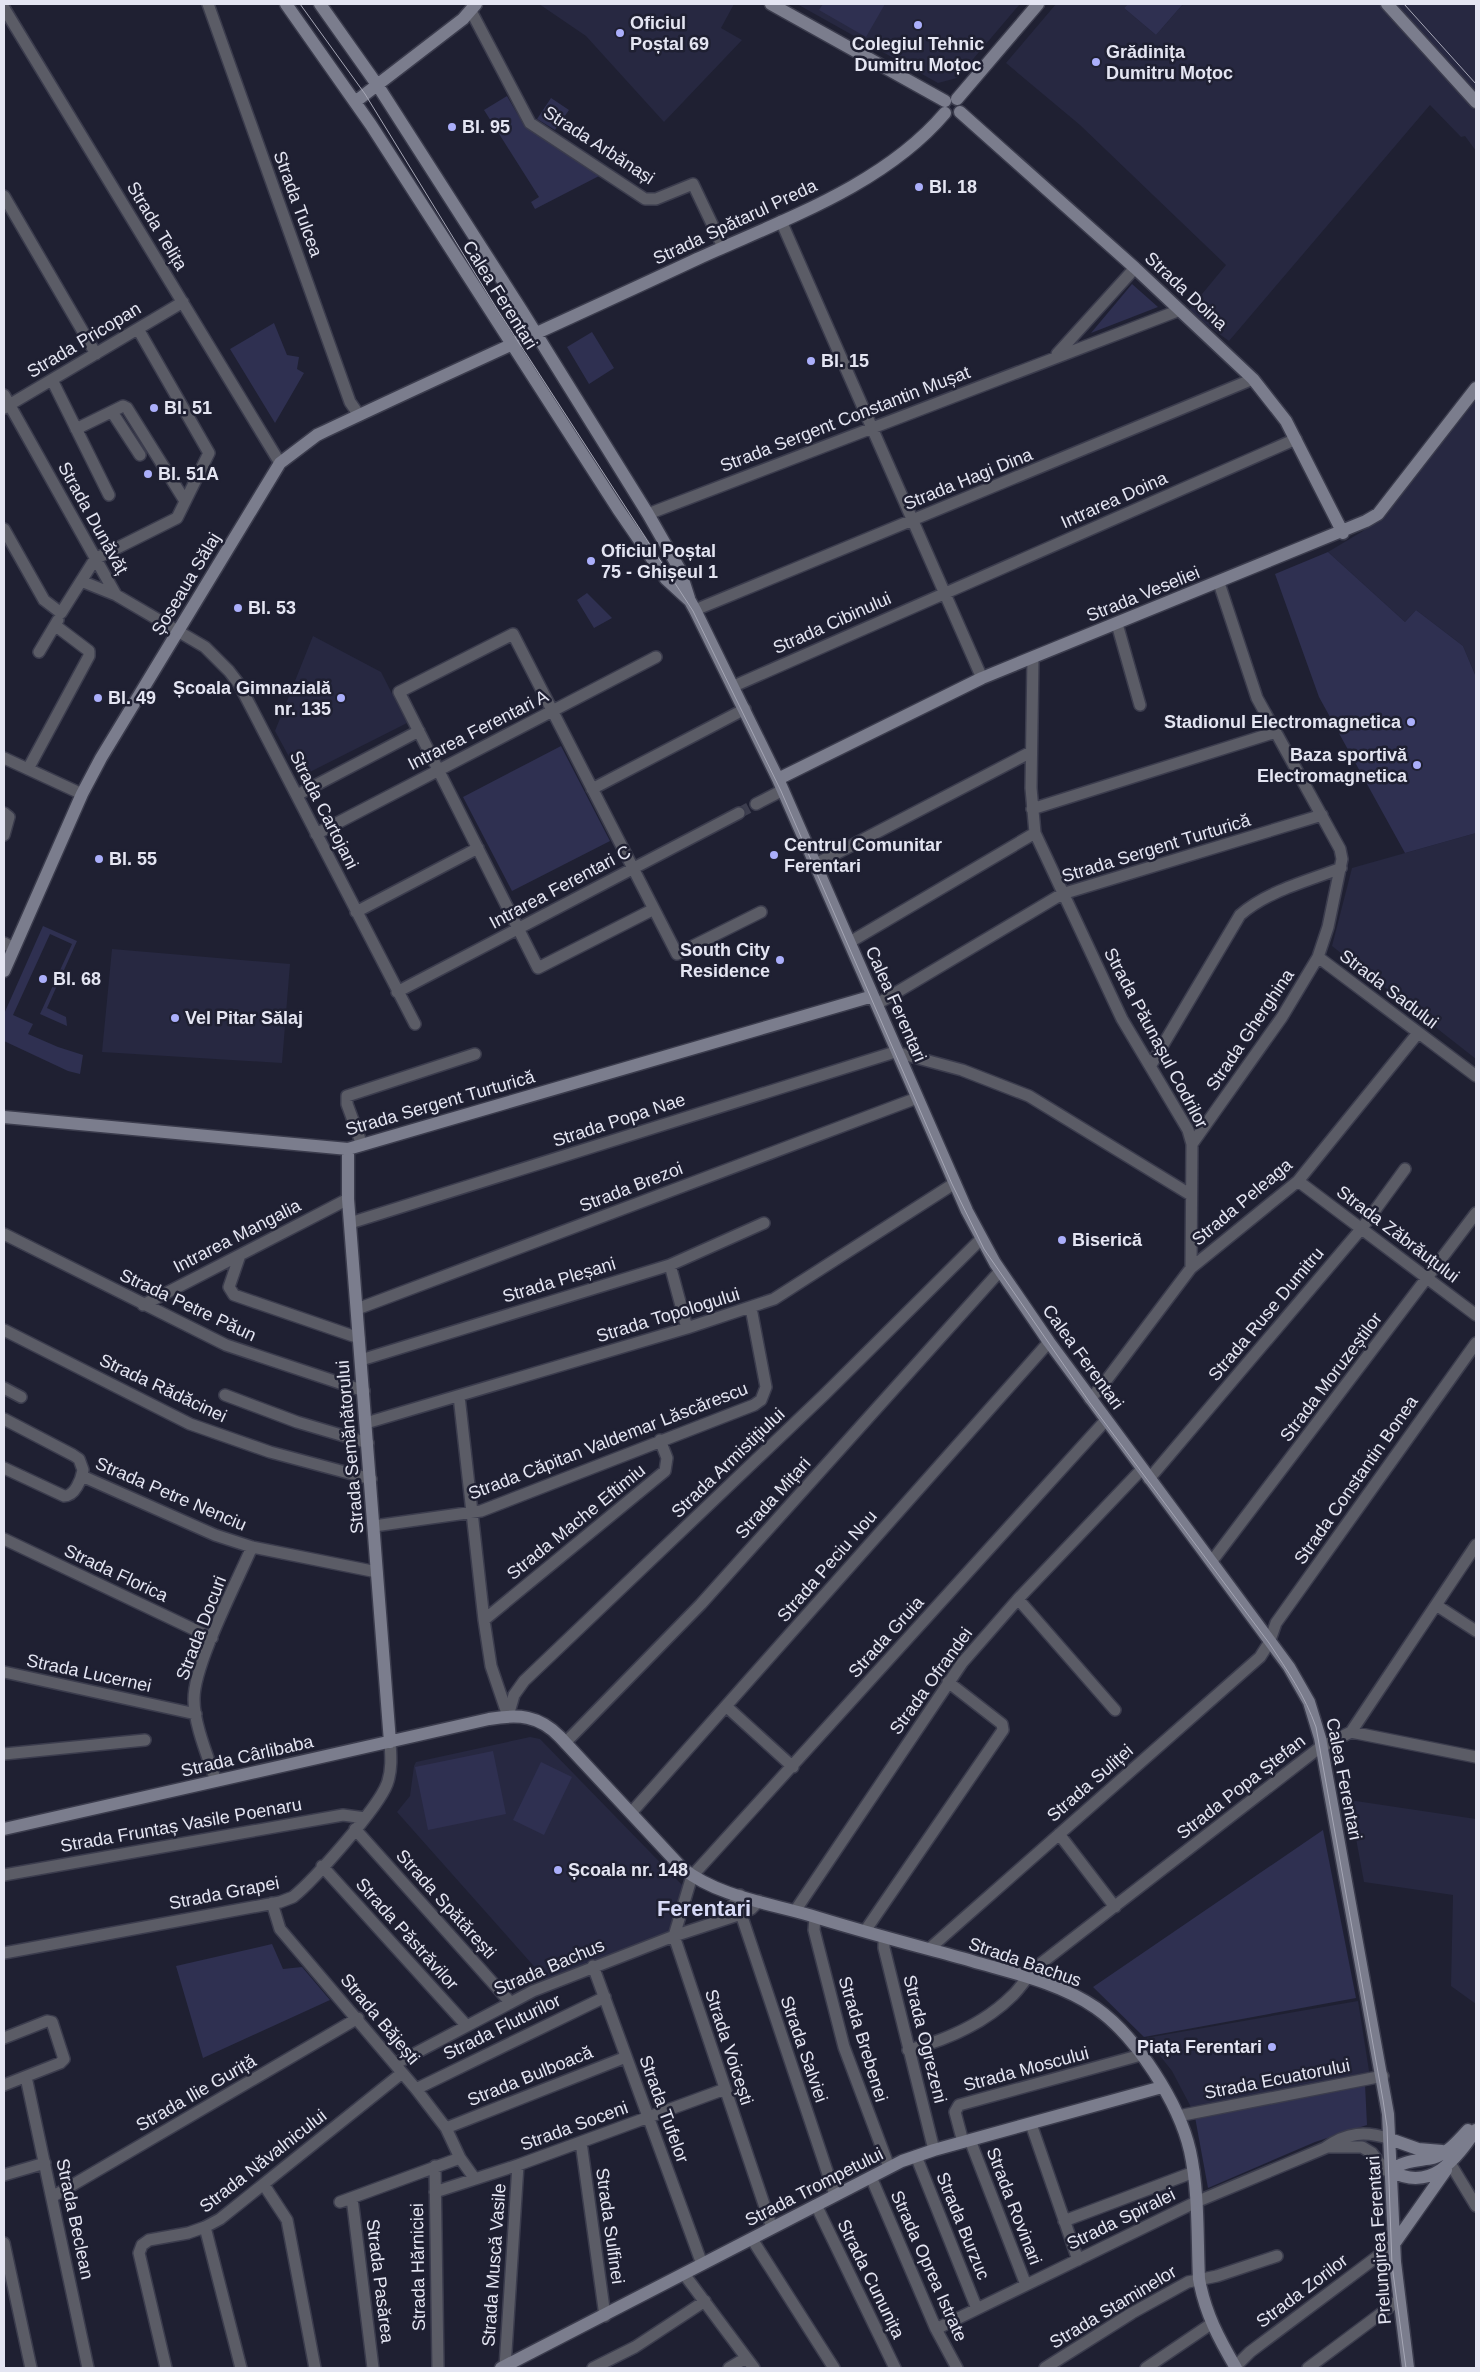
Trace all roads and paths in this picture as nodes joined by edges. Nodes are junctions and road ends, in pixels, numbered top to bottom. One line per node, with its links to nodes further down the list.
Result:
1 (208, 4): 30 (street, Strada Tulcea)
2 (286, 4): 10 (street, Calea Ferentari)
3 (320, 4): 9 (street, Calea Ferentari)
4 (771, 4): 12 (street)
5 (1038, 4): 12 (street, Strada Spătarul Preda)
6 (1387, 4): 11 (street)
7 (473, 7): 9 (street); 15 (street, Strada Arbănași)
8 (6, 16): 17 (street, Strada Telița)
9 (378, 86): 10 (street); 20 (street, Calea Ferentari)
10 (355, 102): 22 (street, Calea Ferentari)
11 (1476, 102)
12 (949, 104): 14 (street, Strada Spătarul Preda); 16 (street, Strada Doina)
13 (4, 196): 23 (street)
14 (781, 221): 15 (street, Strada Spătarul Preda); 31 (street)
15 (723, 247): 20 (street, Strada Spătarul Preda)
16 (1135, 268): 18 (street, Strada Doina); 24 (street, Strada Sergent Constantin Mușat)
17 (183, 302): 19 (street, Strada Pricopan); 35 (street, Strada Telița)
18 (1180, 310): 24 (street, Strada Sergent Constantin Mușat); 25 (street, Strada Doina)
19 (138, 330): 23 (street, Strada Pricopan); 37 (street)
20 (536, 334): 21 (street, Strada Spătarul Preda); 38 (street, Calea Ferentari)
21 (524, 340): 22 (street, Șoseaua Sălaj)
22 (511, 346): 30 (street, Șoseaua Sălaj); 47 (street, Calea Ferentari)
23 (96, 354): 26 (street, Strada Pricopan)
24 (1055, 357): 31 (street, Strada Sergent Constantin Mușat)
25 (1253, 379): 33 (street, Strada Doina); 39 (street, Strada Hagi Dina)
26 (52, 380): 28 (street, Strada Pricopan); 32 (street)
27 (1476, 388): 41 (street, Strada Veseliei)
28 (6, 403): 42 (street, Strada Dunăvăț)
29 (112, 412): 32 (street); 34 (street); 37 (street)
30 (359, 415): 35 (street, Șoseaua Sălaj)
31 (872, 427): 38 (street, Strada Sergent Constantin Mușat); 39 (street)
32 (76, 429): 36 (street)
33 (1296, 439): 41 (street, Strada Doina); 45 (street, Intrarea Doina)
34 (140, 454)
35 (280, 463): 51 (street, Șoseaua Sălaj)
36 (110, 495)
37 (185, 501): 42 (street)
38 (648, 514): 47 (street, Calea Ferentari)
39 (913, 520): 45 (street); 47 (street, Strada Hagi Dina)
40 (4, 529): 48 (street)
41 (1343, 533): 44 (street, Strada Veseliei)
42 (95, 558): 43 (street); 46 (street, Strada Dunăvăț)
43 (81, 581): 46 (street); 48 (street)
44 (1219, 582): 49 (street, Strada Veseliei); 61 (street, Strada Sadului)
45 (945, 593): 55 (street); 56 (street, Strada Cibinului)
46 (116, 594): 51 (street, Strada Dunăvăț)
47 (692, 605): 56 (street, Calea Ferentari)
48 (61, 613): 50 (street)
49 (1117, 624): 54 (street, Strada Veseliei); 57 (street)
50 (56, 626): 52 (street); 64 (street)
51 (178, 631): 68 (street, Șoseaua Sălaj); 69 (street, Strada Cartojani)
52 (39, 652)
53 (656, 657): 59 (street, Intrarea Ferentari A)
54 (1033, 657): 55 (street, Strada Veseliei); 62 (street, Strada Păunașul Codrilor)
55 (982, 678): 66 (street, Strada Veseliei)
56 (734, 686): 58 (street, Calea Ferentari)
57 (1140, 705)
58 (745, 709): 66 (street, Calea Ferentari); 67 (street)
59 (552, 711): 60 (street); 65 (street, Intrarea Ferentari A); 67 (street)
60 (419, 731): 65 (street); 69 (street)
61 (1276, 732): 71 (street); 74 (street, Strada Sadului)
62 (1031, 752): 71 (street, Strada Păunașul Codrilor); 79 (street)
63 (4, 758): 64 (street)
64 (28, 769): 68 (street)
65 (438, 770): 76 (street, Intrarea Ferentari A); 78 (street)
66 (781, 785): 70 (street); 79 (street, Calea Ferentari)
67 (592, 789): 81 (street)
68 (82, 794): 88 (street, Șoseaua Sălaj)
69 (297, 795): 76 (street, Strada Cartojani)
70 (756, 804)
71 (1032, 809): 75 (street, Strada Păunașul Codrilor)
72 (4, 813): 77 (street)
73 (738, 814): 81 (street, Intrarea Ferentari C)
74 (1322, 815): 80 (street, Strada Sadului); 82 (street, Strada Sergent Turturică)
75 (1034, 833): 82 (street, Strada Păunașul Codrilor); 87 (street)
76 (316, 834): 84 (street, Strada Cartojani)
77 (4, 835)
78 (478, 848): 84 (street); 86 (street)
79 (816, 864): 87 (street, Calea Ferentari)
80 (1341, 868): 89 (street, Strada Sadului); 97 (street)
81 (633, 869): 83 (street); 86 (street, Intrarea Ferentari C)
82 (1062, 894): 92 (street, Strada Sergent Turturică); 97 (street, Strada Păunașul Codrilor)
83 (654, 909): 85 (street); 86 (street)
84 (356, 912): 91 (street, Strada Cartojani)
85 (761, 912)
86 (518, 928): 91 (street, Intrarea Ferentari C)
87 (850, 942): 92 (street, Calea Ferentari)
88 (9, 946): 90 (street, Șoseaua Sălaj)
89 (1318, 957): 94 (street, Strada Sadului); 101 (street, Strada Gherghina)
90 (4, 971)
91 (397, 992): 93 (street, Strada Cartojani)
92 (875, 1000): 95 (street, Calea Ferentari); 102 (street, Strada Sergent Turturică)
93 (415, 1024)
94 (1418, 1033): 98 (street, Strada Sadului); 105 (street, Strada Peleaga)
95 (898, 1052): 99 (street, Calea Ferentari); 107 (street); 110 (street, Strada Popa Nae)
96 (475, 1054): 102 (street)
97 (1151, 1065): 101 (street, Strada Păunașul Codrilor)
98 (1476, 1076)
99 (917, 1098): 106 (street, Calea Ferentari); 122 (street, Strada Brezoi)
100 (4, 1117): 103 (street, Strada Sergent Turturică)
101 (1192, 1144): 107 (street, Strada Păunașul Codrilor)
102 (362, 1145): 103 (street, Strada Sergent Turturică)
103 (348, 1149): 108 (street, Strada Semănătorului)
104 (1405, 1169): 112 (street, Strada Ruse Dumitru)
105 (1298, 1181): 112 (street, Strada Zăbrăuțului); 117 (street, Strada Peleaga)
106 (955, 1183): 114 (street, Calea Ferentari); 121 (street, Strada Topologului)
107 (1191, 1195): 117 (street, Strada Păunașul Codrilor)
108 (348, 1199): 110 (street, Strada Semănătorului); 115 (street, Intrarea Mangalia)
109 (1476, 1213): 119 (street, Strada Moruzeștilor)
110 (350, 1223): 122 (street, Strada Semănătorului)
111 (764, 1224): 116 (street, Strada Pleșani)
112 (1362, 1228): 119 (street, Strada Zăbrăuțului); 142 (street, Strada Ruse Dumitru)
113 (4, 1234): 120 (street, Strada Petre Păun)
114 (981, 1239): 118 (street, Calea Ferentari); 163 (street, Strada Armistițiului)
115 (240, 1255): 120 (street, Intrarea Mangalia); 126 (street)
116 (670, 1265): 124 (street); 129 (street, Strada Pleșani)
117 (1191, 1268): 135 (street, Strada Peleaga)
118 (1000, 1271): 127 (street, Calea Ferentari); 167 (street, Strada Mițari)
119 (1428, 1278): 123 (street, Strada Zăbrăuțului); 150 (street, Strada Moruzeștilor)
120 (143, 1305): 131 (street, Strada Petre Păun)
121 (750, 1308): 124 (street, Strada Topologului); 139 (street, Strada Căpitan Valdemar Lăscărescu)
122 (357, 1309): 126 (street, Strada Semănătorului)
123 (1476, 1315)
124 (688, 1328): 133 (street, Strada Topologului)
125 (4, 1330): 144 (street, Strada Rădăcinei)
126 (359, 1338): 129 (street, Strada Semănătorului)
127 (1049, 1342): 135 (street, Calea Ferentari); 160 (street, Strada Peciu Nou)
128 (1476, 1343): 157 (street, Strada Constantin Bonea)
129 (361, 1360): 131 (street, Strada Semănătorului)
130 (4, 1388): 134 (street)
131 (364, 1392): 138 (street, Strada Semănătorului)
132 (225, 1395): 140 (street)
133 (459, 1396): 138 (street, Strada Topologului); 145 (street)
134 (22, 1397)
135 (1090, 1399): 137 (street, Calea Ferentari)
136 (4, 1418): 143 (street, Strada Petre Nenciu)
137 (1106, 1420): 142 (street, Calea Ferentari); 171 (street, Strada Gruia)
138 (366, 1423): 140 (street, Strada Semănătorului)
139 (660, 1440): 145 (street, Strada Căpitan Valdemar Lăscărescu); 154 (street, Strada Mache Eftimiu)
140 (368, 1443): 144 (street, Strada Semănătorului)
141 (4, 1468): 143 (street)
142 (1145, 1474): 150 (street, Calea Ferentari); 152 (street, Strada Ofrandei)
143 (82, 1476): 149 (street, Strada Petre Nenciu)
144 (371, 1479): 146 (street, Strada Semănătorului)
145 (472, 1514): 146 (street, Strada Căpitan Valdemar Lăscărescu); 154 (street)
146 (374, 1526): 151 (street, Strada Semănătorului)
147 (4, 1539): 156 (street, Strada Florica)
148 (1476, 1545): 153 (street, Strada Popa Ștefan)
149 (252, 1547): 151 (street, Strada Petre Nenciu); 156 (street, Strada Docuri)
150 (1212, 1561): 157 (street, Calea Ferentari)
151 (377, 1572): 166 (street, Strada Semănătorului)
152 (1018, 1599): 159 (street, Strada Ofrandei); 161 (street)
153 (1436, 1605): 155 (street); 164 (street, Strada Popa Ștefan)
154 (484, 1620): 163 (street)
155 (1476, 1631)
156 (212, 1638): 162 (street, Strada Docuri)
157 (1269, 1641): 168 (street, Calea Ferentari); 177 (street, Strada Suliței)
158 (4, 1672): 162 (street, Strada Lucernei)
159 (948, 1682): 185 (street, Strada Ofrandei); 189 (street)
160 (727, 1707): 171 (street); 173 (street, Strada Peciu Nou)
161 (1114, 1710)
162 (196, 1714): 172 (street, Strada Docuri)
163 (503, 1717): 166 (street, Strada Cârlibaba); 167 (street)
164 (1351, 1732): 168 (street, Strada Popa Ștefan); 170 (street)
165 (144, 1740): 169 (street)
166 (390, 1742): 172 (street, Strada Cârlibaba); 174 (street, Strada Grapei)
167 (565, 1743): 173 (street)
168 (1322, 1747): 184 (street, Strada Popa Ștefan); 205 (street, Calea Ferentari)
169 (4, 1754)
170 (1476, 1757)
171 (792, 1767): 180 (street, Strada Gruia)
172 (216, 1781): 175 (street, Strada Cârlibaba)
173 (631, 1813): 180 (street)
174 (365, 1818): 176 (street, Strada Grapei); 179 (street, Strada Fruntaș Vasile Poenaru)
175 (4, 1829)
176 (355, 1829): 178 (street, Strada Grapei); 197 (street, Strada Spătărești)
177 (1059, 1834): 184 (street); 192 (street, Strada Suliței)
178 (322, 1866): 183 (street, Strada Grapei); 199 (street, Strada Păstrăvilor)
179 (4, 1875)
180 (692, 1876): 181 (street, Strada Bachus); 190 (street)
181 (740, 1895): 182 (street, Strada Bachus); 188 (street)
182 (759, 1901): 185 (street, Strada Bachus); 186 (street, Strada Bachus)
183 (272, 1903): 193 (street, Strada Grapei); 198 (street, Strada Băjești)
184 (1115, 1907): 195 (street, Strada Popa Ștefan)
185 (795, 1911): 187 (street, Strada Bachus)
186 (741, 1914): 188 (street, Strada Bachus); 238 (street, Strada Salviei)
187 (815, 1917): 189 (street, Strada Bachus); 230 (street, Strada Brebenei)
188 (724, 1918): 190 (street, Strada Bachus)
189 (865, 1931): 191 (street, Strada Bachus)
190 (674, 1936): 194 (street, Strada Bachus); 210 (street, Strada Voicești)
191 (884, 1937): 192 (street, Strada Bachus); 201 (street, Strada Ogrezeni)
192 (928, 1949): 195 (street, Strada Bachus)
193 (4, 1953)
194 (594, 1966): 196 (street, Strada Tufelor); 197 (street, Strada Bachus)
195 (1027, 1978): 201 (street, Strada Popa Ștefan); 202 (street, Strada Bachus)
196 (605, 1997): 203 (street, Strada Tufelor); 209 (street, Strada Fluturilor)
197 (510, 2002): 199 (street, Strada Bachus)
198 (358, 2018): 204 (street, Strada Băjești); 239 (street, Strada Ilie Guriță)
199 (466, 2025): 204 (street, Strada Bachus)
200 (4, 2038): 206 (street)
201 (908, 2050): 222 (street, Strada Ogrezeni)
202 (1141, 2055): 208 (street, Strada Bachus); 218 (street, Strada Moscului)
203 (626, 2057): 212 (street, Strada Tufelor); 215 (street, Strada Bulboacă)
204 (399, 2068): 209 (street, Strada Băjești); 236 (street, Strada Năvalnicului)
205 (1383, 2076): 211 (street, Strada Ecuatorului); 217 (street, Calea Ferentari)
206 (26, 2077): 207 (street); 226 (street, Strada Beclean)
207 (4, 2085)
208 (1162, 2087): 211 (street, Strada Bachus); 214 (street, Strada Trompetului)
209 (416, 2089): 215 (street, Strada Băjești)
210 (725, 2089): 212 (street, Strada Soceni); 247 (street, Strada Voicești)
211 (1178, 2116): 232 (street, Strada Bachus)
212 (648, 2117): 220 (street, Strada Soceni); 253 (street, Strada Tufelor)
213 (1476, 2121): 223 (street)
214 (1031, 2124): 218 (street, Strada Trompetului); 245 (street)
215 (446, 2128): 225 (street, Strada Băjești)
216 (1476, 2130): 219 (street)
217 (1390, 2139): 221 (street, Strada Spiralei); 223 (street); 231 (street, Prelungirea Ferentari)
218 (966, 2141): 222 (street, Strada Trompetului); 256 (street, Strada Rovinari)
219 (1472, 2141): 227 (street)
220 (581, 2142): 228 (street, Strada Soceni); 260 (street, Strada Sulfinei)
221 (1325, 2148): 231 (street, Strada Spiralei); 242 (street, Strada Spiralei)
222 (934, 2150): 224 (street, Strada Trompetului)
223 (1444, 2151): 231 (street)
224 (916, 2156): 230 (street, Strada Trompetului); 259 (street, Strada Burzuc)
225 (460, 2158): 229 (street, Strada Pasărea); 235 (street)
226 (45, 2163): 233 (street); 239 (street, Strada Beclean)
227 (1450, 2163): 231 (street); 244 (street); 250 (street)
228 (518, 2165): 235 (street, Strada Soceni); 271 (street, Strada Muscă Vasile)
229 (435, 2166): 237 (street, Strada Hărniciei); 240 (street, Strada Pasărea)
230 (888, 2167): 234 (street, Strada Trompetului)
231 (1391, 2171): 250 (street, Prelungirea Ferentari)
232 (1194, 2172): 242 (street, Strada Bachus); 245 (street)
233 (4, 2175)
234 (871, 2177): 238 (street, Strada Trompetului); 262 (street, Strada Oprea Istrate)
235 (475, 2179): 237 (street, Strada Soceni)
236 (264, 2185): 246 (street, Strada Năvalnicului); 268 (street)
237 (435, 2192): 270 (street, Strada Hărniciei)
238 (835, 2195): 243 (street, Strada Trompetului)
239 (52, 2197): 265 (street, Strada Beclean)
240 (352, 2198): 241 (street, Strada Pasărea); 269 (street, Strada Pasărea)
241 (340, 2202)
242 (1196, 2202): 252 (street, Strada Spiralei); 255 (street, Strada Bachus)
243 (816, 2205): 247 (street, Strada Trompetului); 276 (street, Strada Cununița)
244 (1476, 2206)
245 (1064, 2221): 252 (street)
246 (205, 2227): 266 (street, Strada Năvalnicului); 267 (street)
247 (772, 2228): 248 (street, Strada Trompetului)
248 (752, 2238): 253 (street, Strada Trompetului); 275 (street)
249 (4, 2243): 264 (street)
250 (1394, 2244): 257 (street, Prelungirea Ferentari); 280 (street, Strada Zorilor)
251 (1277, 2256): 255 (street, Strada Staminelor)
252 (1078, 2260): 256 (street, Strada Spiralei)
253 (702, 2264): 254 (street, Strada Trompetului)
254 (684, 2274): 258 (street); 260 (street, Strada Trompetului)
255 (1199, 2278): 261 (street, Strada Bachus); 278 (street, Strada Staminelor)
256 (1026, 2285): 259 (street, Strada Spiralei)
257 (1399, 2300): 281 (street); 282 (street, Prelungirea Ferentari)
258 (705, 2302): 263 (street); 272 (street)
259 (977, 2309): 262 (street, Strada Spiralei)
260 (605, 2316): 271 (street, Strada Trompetului)
261 (1211, 2324): 279 (street); 280 (street, Strada Bachus)
262 (936, 2329): 277 (street, Strada Oprea Istrate)
263 (746, 2358): 273 (street); 274 (street)
264 (30, 2368)
265 (88, 2368)
266 (166, 2368)
267 (241, 2368)
268 (315, 2368)
269 (374, 2368)
270 (438, 2368)
271 (503, 2368)
272 (593, 2368)
273 (729, 2368)
274 (754, 2368)
275 (834, 2368)
276 (895, 2368)
277 (956, 2368)
278 (1045, 2368)
279 (1146, 2368)
280 (1235, 2368)
281 (1308, 2368)
282 (1408, 2368)

